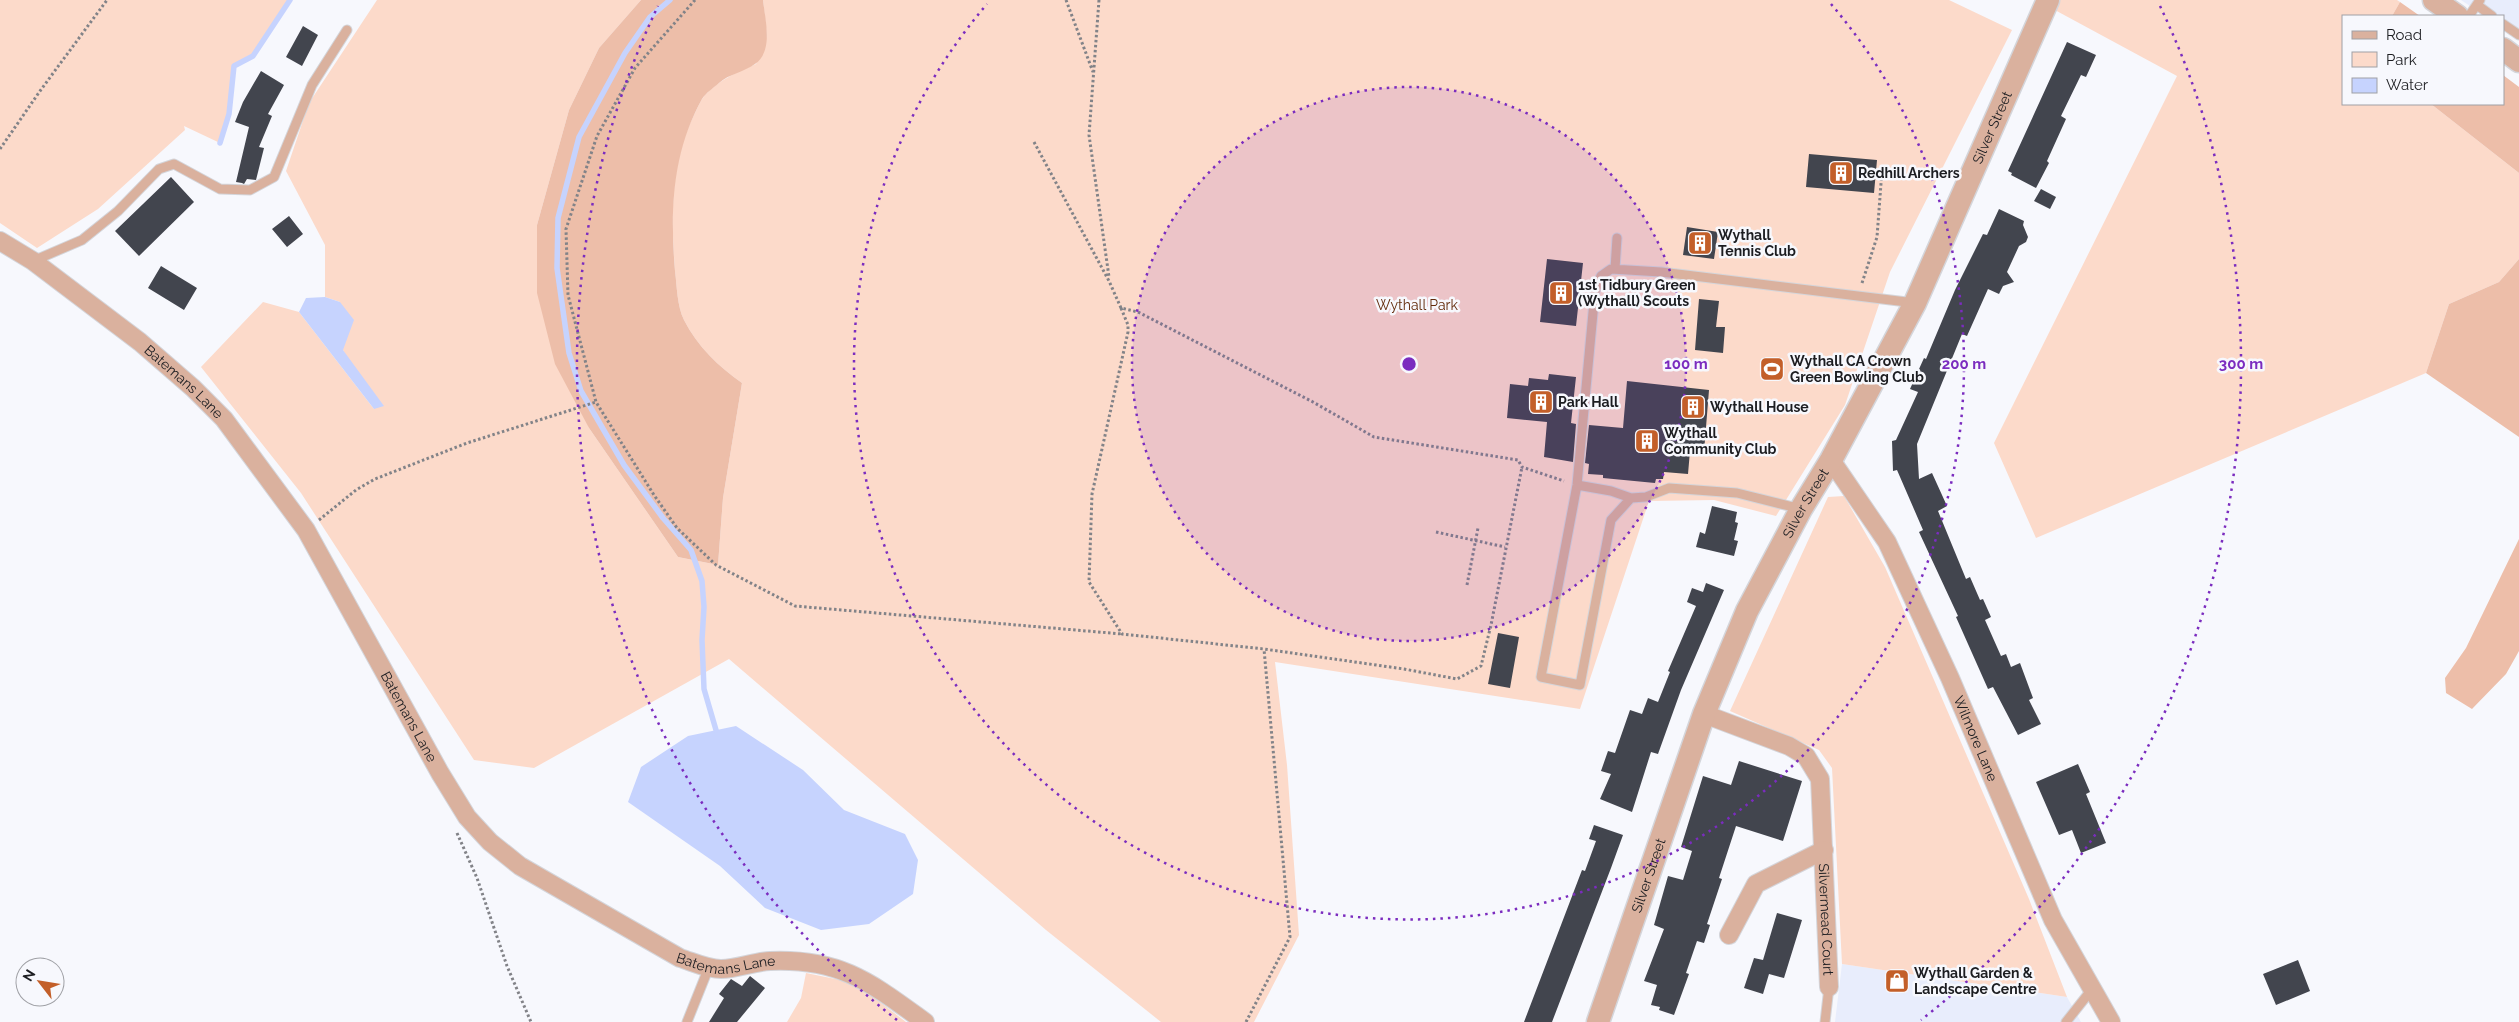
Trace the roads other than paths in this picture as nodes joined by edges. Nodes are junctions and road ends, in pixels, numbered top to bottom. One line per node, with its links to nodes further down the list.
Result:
1 (2048, 0): 16 (street, Silver Street)
2 (2434, 0): 4 (street)
3 (2479, 2): 5 (lane); 6 (lane)
4 (2456, 15)
5 (2470, 15)
6 (2491, 15)
7 (2504, 25): 9 (lane)
8 (347, 30): 14 (lane)
9 (2519, 35)
10 (2504, 50): 11 (street)
11 (2519, 61)
12 (1617, 238): 15 (lane)
13 (0, 242): 14 (street, Batemans Lane)
14 (33, 261): 24 (street, Batemans Lane)
15 (1615, 269): 16 (lane); 18 (lane)
16 (1915, 303): 17 (street, Silver Street)
17 (1831, 460): 20 (street, Silver Street); 26 (street, Wilmore Lane)
18 (1577, 485): 19 (lane); 19 (lane)
19 (1631, 498): 20 (lane)
20 (1801, 509): 21 (street, Silver Street)
21 (1704, 714): 22 (street, Silvermead Court); 29 (street, Silver Street)
22 (1824, 850): 23 (street, Silvermead Court); 25 (street, Silvermead Court)
23 (1729, 935)
24 (709, 967): 27 (lane); 28 (street, Batemans Lane)
25 (1829, 987): 30 (lane)
26 (2094, 988): 31 (lane); 32 (street, Wilmore Lane)
27 (687, 1022)
28 (925, 1022)
29 (1598, 1022)
30 (1825, 1022)
31 (2066, 1022)
32 (2111, 1022)

